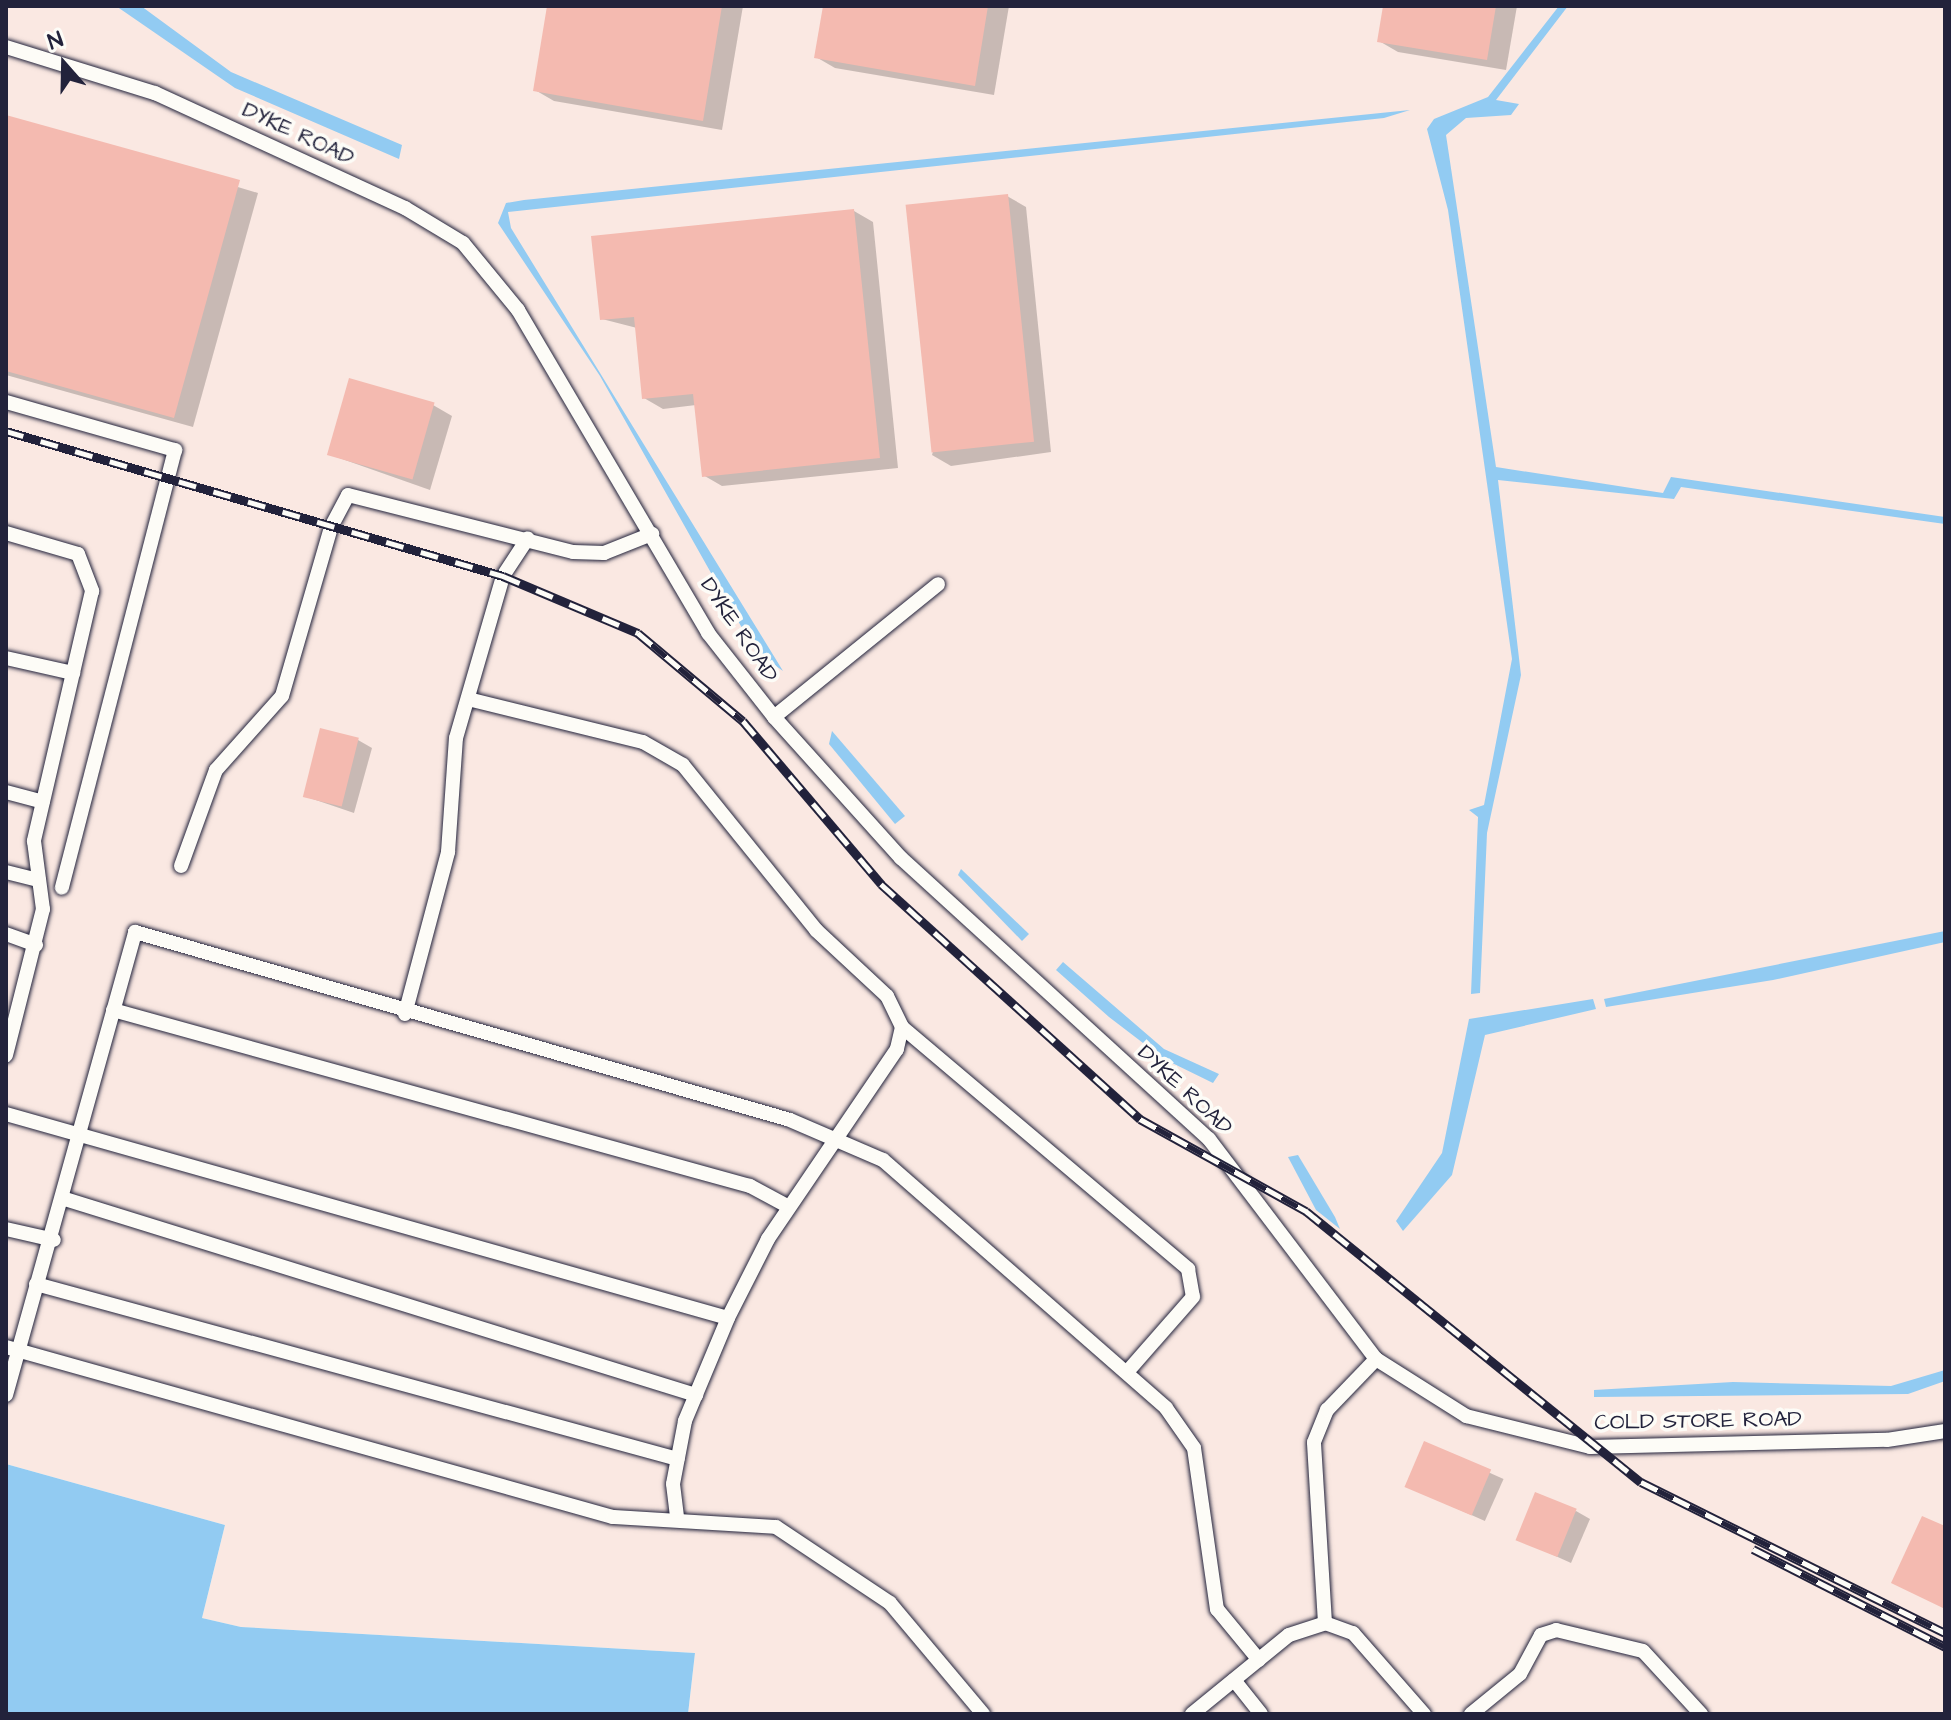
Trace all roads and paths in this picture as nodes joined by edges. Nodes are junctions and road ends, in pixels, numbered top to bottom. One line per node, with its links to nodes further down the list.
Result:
1 (6, 47): 4 (street, DYKE ROAD)
2 (6, 402): 16 (street)
3 (6, 533): 8 (street)
4 (652, 534): 5 (street); 10 (street, DYKE ROAD)
5 (528, 538): 9 (street); 13 (street)
6 (938, 584): 10 (street)
7 (6, 658): 8 (street)
8 (73, 673): 12 (street)
9 (468, 699): 20 (street); 21 (street)
10 (774, 717): 33 (street, DYKE ROAD)
11 (6, 792): 12 (street)
12 (43, 802): 15 (street)
13 (181, 866)
14 (6, 872): 15 (street)
15 (39, 880): 18 (street)
16 (62, 888)
17 (6, 934): 18 (street)
18 (36, 945): 22 (street)
19 (113, 1010): 20 (street); 24 (street); 27 (street)
20 (405, 1014): 25 (street)
21 (902, 1027): 25 (street); 34 (street)
22 (6, 1055)
23 (6, 1114): 24 (street)
24 (79, 1133): 26 (street); 31 (street)
25 (836, 1137): 27 (street); 34 (street)
26 (65, 1199): 29 (street); 36 (street)
27 (789, 1207): 31 (street)
28 (6, 1229): 29 (street)
29 (54, 1240): 30 (street)
30 (36, 1284): 32 (street); 38 (street)
31 (728, 1318): 36 (street)
32 (13, 1349): 35 (street); 39 (street)
33 (1376, 1359): 37 (street, COLD STORE ROAD); 40 (street)
34 (1127, 1372): 41 (street)
35 (6, 1395)
36 (696, 1395): 38 (street)
37 (1945, 1431)
38 (678, 1459): 39 (street)
39 (677, 1519): 43 (street)
40 (1325, 1623): 41 (street); 46 (street)
41 (1259, 1660): 42 (street)
42 (1234, 1680): 44 (street); 45 (street)
43 (983, 1714)
44 (1192, 1714)
45 (1261, 1714)
46 (1424, 1714)
47 (1471, 1714): 48 (street)
48 (1701, 1714)

